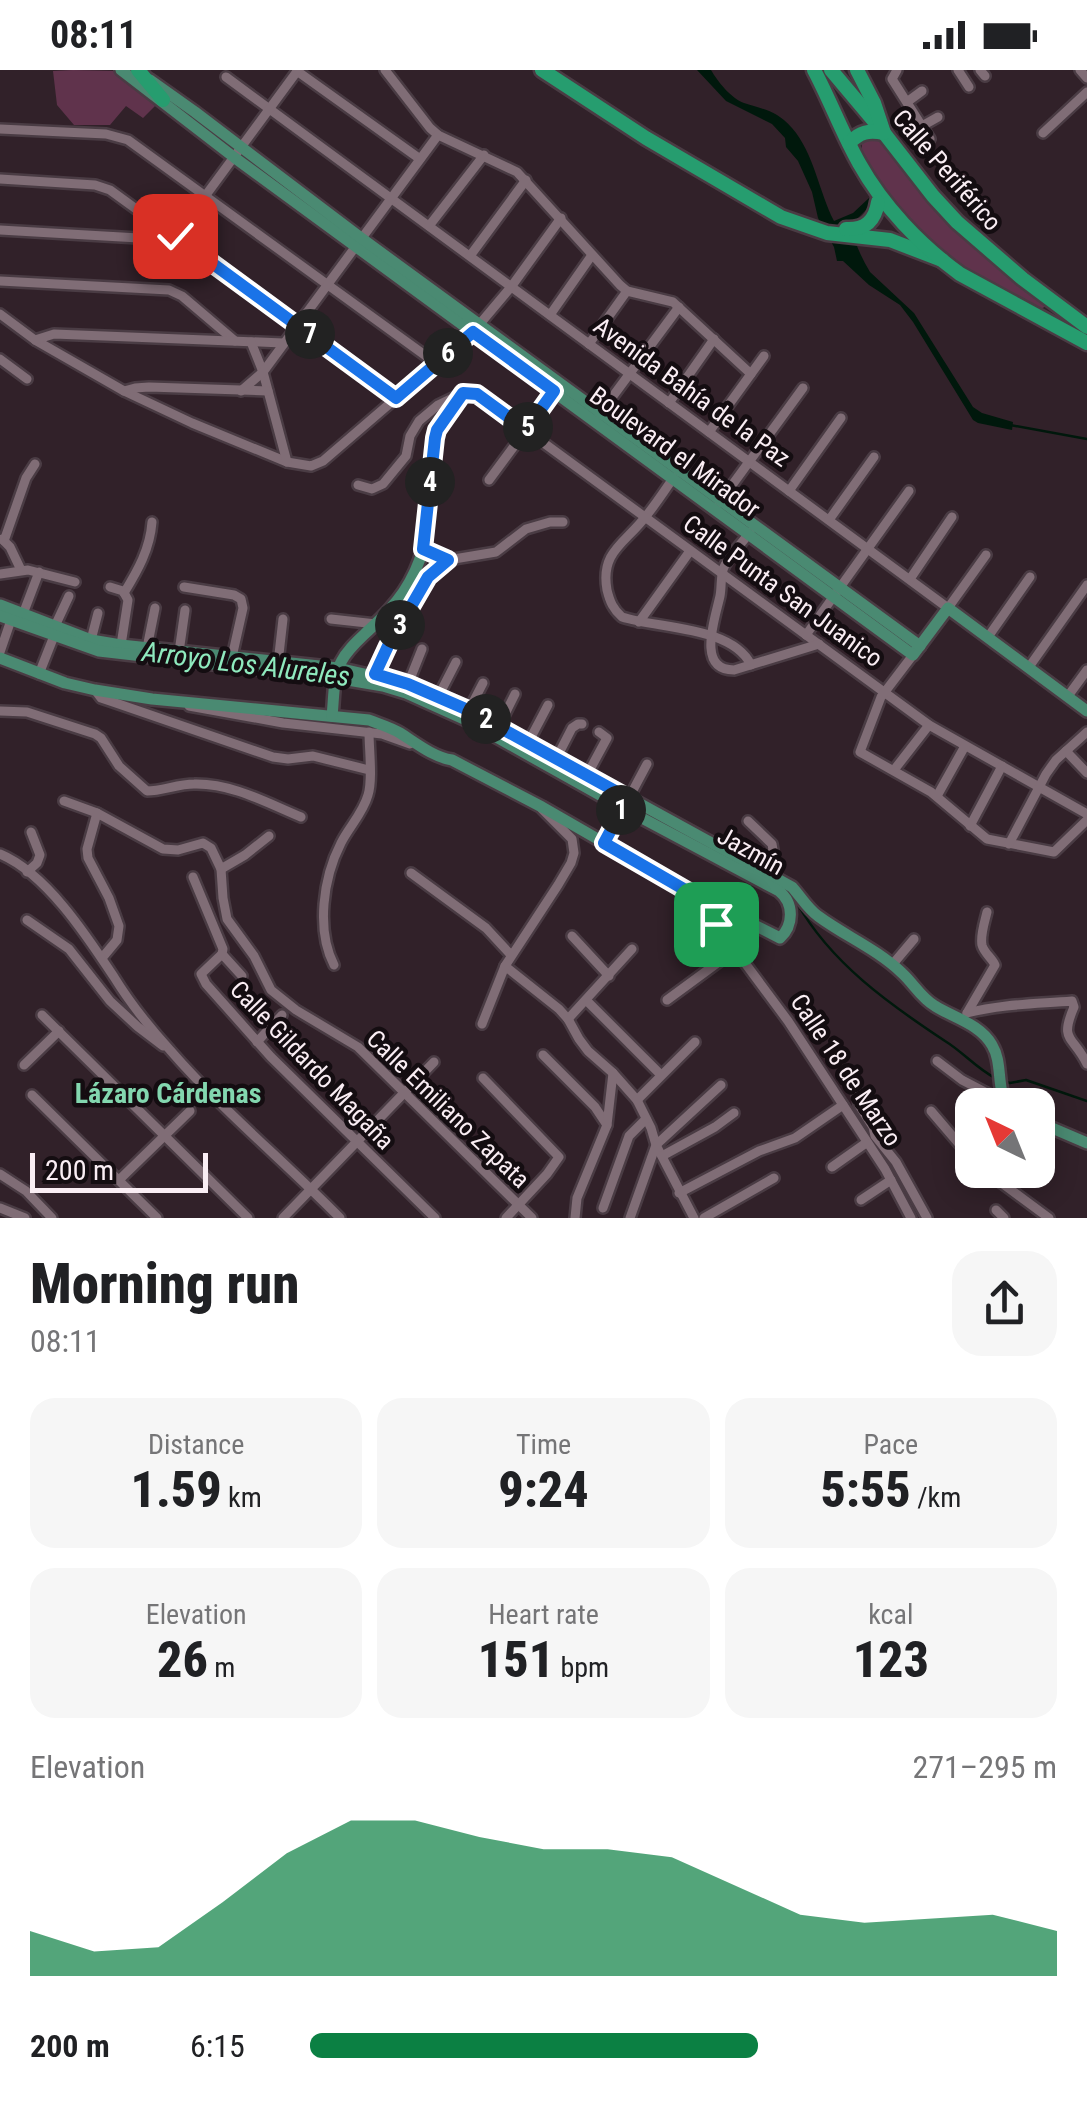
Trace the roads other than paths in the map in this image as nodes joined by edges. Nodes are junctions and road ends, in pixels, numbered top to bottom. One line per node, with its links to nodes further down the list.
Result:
1 (121, 70): 18 (main road, Boulevard el Mirador)
2 (385, 70): 26 (street)
3 (542, 70): 40 (highway)
4 (553, 70): 40 (highway)
5 (814, 70): 28 (highway)
6 (831, 70): 24 (highway, Calle Periférico)
7 (856, 70): 24 (highway)
8 (897, 70): 19 (street)
9 (958, 70): 15 (street)
10 (1080, 70): 14 (street)
11 (298, 71): 20 (street); 31 (street)
12 (140, 72): 18 (highway)
13 (226, 78): 20 (street, Avenida Bahía de la Paz)
14 (1087, 78)
15 (970, 87)
16 (922, 92): 19 (street)
17 (1087, 92): 25 (street)
18 (166, 97): 29 (main road, Boulevard el Mirador)
19 (906, 102): 22 (street)
20 (270, 110): 29 (street); 36 (street, Avenida Bahía de la Paz)
21 (938, 117): 22 (street)
22 (922, 126): 27 (street)
23 (0, 128): 35 (street)
24 (884, 132): 28 (highway); 53 (highway, Calle Periférico)
25 (1043, 133)
26 (438, 136): 30 (street); 31 (street)
27 (930, 139)
28 (849, 144): 34 (highway)
29 (239, 153): 35 (street); 45 (main road, Boulevard el Mirador)
30 (484, 155): 33 (street); 39 (street)
31 (420, 159): 36 (street)
32 (0, 179): 43 (street)
33 (526, 180): 38 (street); 46 (street)
34 (872, 182): 37 (highway); 48 (highway)
35 (206, 197): 43 (street); 50 (street)
36 (390, 198): 39 (street, Avenida Bahía de la Paz); 45 (street)
37 (878, 202): 42 (highway); 44 (highway)
38 (561, 218): 47 (street); 51 (street)
39 (429, 226): 46 (street, Avenida Bahía de la Paz)
40 (824, 229): 42 (highway)
41 (0, 230): 43 (street)
42 (855, 233): 44 (highway)
43 (175, 236): 58 (street)
44 (890, 240): 48 (highway)
45 (358, 242): 50 (street); 61 (main road, Boulevard el Mirador)
46 (470, 256): 51 (street, Avenida Bahía de la Paz)
47 (592, 256): 52 (street); 56 (street)
48 (942, 260): 57 (highway)
49 (0, 281): 64 (street)
50 (328, 285): 58 (street); 71 (street)
51 (511, 287): 56 (street, Avenida Bahía de la Paz); 61 (street)
52 (627, 291): 54 (street); 68 (street)
53 (1054, 303): 57 (highway); 60 (highway, Calle Periférico)
54 (679, 307): 62 (street); 73 (street)
55 (0, 314): 59 (street)
56 (550, 315): 68 (street, Avenida Bahía de la Paz)
57 (1044, 320): 67 (highway)
58 (298, 325): 66 (street); 82 (street)
59 (5, 326): 63 (street)
60 (1087, 327)
61 (476, 328): 71 (street); 76 (main road, Boulevard el Mirador)
62 (714, 339): 74 (street); 83 (street)
63 (34, 340): 64 (street); 80 (street)
64 (235, 341): 65 (street)
65 (252, 342): 66 (street); 72 (street)
66 (283, 343): 72 (street)
67 (1087, 343)
68 (589, 344): 73 (street, Avenida Bahía de la Paz)
69 (764, 356): 74 (street)
70 (0, 359): 75 (street)
71 (436, 364): 82 (street)
72 (262, 372): 78 (street); 79 (street)
73 (630, 374): 83 (street, Avenida Bahía de la Paz); 84 (street)
74 (751, 374): 87 (street)
75 (26, 378)
76 (556, 387): 84 (main road, Boulevard el Mirador); 86 (main road)
77 (802, 388): 90 (street)
78 (241, 391): 79 (street); 80 (street)
79 (268, 391): 89 (street)
80 (124, 392): 89 (street)
81 (463, 393): 86 (main road, Calle Punta San Juanico); 94 (street); 105 (main road)
82 (396, 398): 89 (street)
83 (669, 403): 87 (street, Avenida Bahía de la Paz)
84 (598, 417): 92 (main road, Boulevard el Mirador)
85 (840, 418): 96 (street)
86 (526, 430): 93 (street); 98 (street, Calle Punta San Juanico)
87 (710, 432): 90 (street, Avenida Bahía de la Paz)
88 (874, 456): 100 (street)
89 (287, 462)
90 (750, 462): 96 (street, Avenida Bahía de la Paz); 97 (street)
91 (36, 464): 104 (street)
92 (676, 474): 97 (main road, Boulevard el Mirador); 98 (street)
93 (489, 480)
94 (358, 485)
95 (909, 490): 106 (street)
96 (789, 491): 100 (street, Avenida Bahía de la Paz)
97 (718, 505): 103 (main road, Boulevard el Mirador)
98 (646, 518): 107 (street, Calle Punta San Juanico); 131 (street)
99 (952, 518): 115 (street)
100 (828, 520): 106 (street, Avenida Bahía de la Paz)
101 (152, 522): 121 (street)
102 (562, 522): 109 (street)
103 (752, 530): 113 (street); 120 (main road, Boulevard el Mirador)
104 (2, 539): 110 (street)
105 (423, 549): 109 (street); 132 (main road)
106 (868, 549): 115 (street, Avenida Bahía de la Paz); 120 (street)
107 (690, 552): 113 (street, Calle Punta San Juanico); 131 (street)
108 (986, 555): 125 (street)
109 (448, 560): 153 (street)
110 (21, 570): 111 (street); 112 (street)
111 (39, 572): 116 (street); 128 (street)
112 (0, 574)
113 (722, 574): 134 (street, Calle Punta San Juanico); 135 (street)
114 (1030, 577): 136 (street)
115 (910, 579): 125 (street, Avenida Bahía de la Paz)
116 (76, 582)
117 (1087, 585): 149 (street)
118 (110, 586): 121 (street)
119 (184, 586): 145 (street)
120 (837, 592): 134 (street); 142 (main road, Boulevard el Mirador)
121 (124, 593): 139 (street)
122 (69, 596): 133 (street)
123 (0, 605): 128 (main road)
124 (155, 608): 140 (street)
125 (948, 608): 136 (main road, Avenida Bahía de la Paz); 142 (main road)
126 (186, 610): 143 (street)
127 (98, 613): 137 (street)
128 (11, 617): 133 (main road); 144 (street)
129 (284, 619): 147 (street)
130 (331, 619): 132 (street)
131 (639, 622): 135 (street)
132 (376, 624): 151 (main road)
133 (54, 631): 137 (main road); 151 (main road); 152 (street)
134 (806, 635): 138 (street, Calle Punta San Juanico)
135 (712, 636): 148 (street); 148 (street)
136 (988, 636): 149 (main road, Avenida Bahía de la Paz)
137 (91, 640): 139 (main road)
138 (819, 644): 148 (street); 157 (street, Calle Punta San Juanico)
139 (121, 646): 140 (main road)
140 (147, 648): 143 (main road)
141 (422, 649): 155 (street)
142 (917, 650): 157 (street)
143 (178, 652): 145 (main road)
144 (0, 655): 152 (main road, Calle 18 de Marzo)
145 (232, 657): 147 (main road)
146 (456, 662): 159 (street)
147 (278, 663): 151 (main road)
148 (752, 665)
149 (1029, 667): 160 (main road, Avenida Bahía de la Paz)
150 (1087, 670): 160 (street)
151 (337, 673): 153 (main road); 166 (main road); 187 (main road)
152 (39, 674): 156 (main road, Calle 18 de Marzo)
153 (375, 674): 155 (main road)
154 (483, 683): 163 (street)
155 (408, 684): 159 (main road)
156 (95, 690): 161 (main road, Calle 18 de Marzo); 180 (street)
157 (883, 692): 168 (street, Calle Punta San Juanico); 181 (street)
158 (515, 694): 169 (street)
159 (439, 695): 163 (main road)
160 (1068, 696): 164 (main road, Avenida Bahía de la Paz)
161 (172, 700): 166 (main road, Calle 18 de Marzo); 170 (street, Calle 18 de Marzo)
162 (548, 706): 173 (street)
163 (468, 710): 169 (main road)
164 (1087, 710)
165 (0, 711): 190 (street)
166 (332, 716): 174 (main road, Calle 18 de Marzo)
167 (578, 725): 177 (street)
168 (929, 725): 175 (street, Calle Punta San Juanico); 181 (street)
169 (498, 726): 173 (main road)
170 (369, 732): 174 (street, Calle 18 de Marzo); 180 (street)
171 (599, 732): 183 (street)
172 (1087, 732): 176 (street)
173 (528, 743): 177 (main road)
174 (417, 744): 188 (main road, Calle 18 de Marzo)
175 (965, 746): 179 (street, Calle Punta San Juanico); 185 (street)
176 (1066, 751): 182 (street); 184 (street)
177 (556, 758): 183 (main road)
178 (647, 764): 187 (street)
179 (1002, 766): 184 (street, Calle Punta San Juanico); 193 (street)
180 (369, 770): 215 (street)
181 (894, 770): 185 (street)
182 (1087, 773)
183 (587, 775): 187 (main road)
184 (1039, 786): 191 (street, Calle Punta San Juanico); 197 (street)
185 (937, 796): 193 (street)
186 (64, 801): 189 (street)
187 (626, 802): 196 (street); 200 (main road); 204 (main road, Jazmín)
188 (544, 809): 196 (main road, Calle 18 de Marzo); 212 (street)
189 (97, 813): 199 (street); 213 (street)
190 (301, 816)
191 (1087, 817): 197 (street)
192 (748, 821): 200 (street)
193 (970, 826): 197 (street)
194 (31, 832): 201 (street)
195 (269, 836): 199 (street)
196 (604, 843): 204 (main road, Calle 18 de Marzo)
197 (1009, 844)
198 (0, 854): 201 (street)
199 (221, 869): 242 (street, Calle Emiliano Zapata)
200 (760, 869): 214 (main road)
201 (27, 872): 213 (street)
202 (411, 873): 212 (street)
203 (194, 877): 211 (street, Calle Gildardo Magaña)
204 (694, 895): 210 (street, Calle 18 de Marzo)
205 (987, 912): 223 (street)
206 (27, 920): 229 (street)
207 (572, 936): 218 (street)
208 (914, 940): 214 (street)
209 (632, 949): 218 (street)
210 (734, 950): 220 (street); 245 (street, Calle 18 de Marzo)
211 (222, 954): 217 (street); 227 (street, Calle Gildardo Magaña)
212 (511, 955): 216 (street)
213 (102, 958): 229 (street)
214 (892, 965): 223 (main road)
215 (334, 966)
216 (505, 966): 224 (street); 225 (street)
217 (242, 976)
218 (610, 976): 219 (street)
219 (587, 1000): 224 (street); 236 (street)
220 (667, 1000)
221 (42, 1014): 226 (street)
222 (282, 1015): 227 (street)
223 (966, 1017): 233 (street); 241 (main road)
224 (568, 1019): 235 (street)
225 (482, 1024)
226 (59, 1031): 234 (street); 252 (street)
227 (257, 1042): 254 (street, Calle Gildardo Magaña)
228 (695, 1042): 236 (street)
229 (169, 1049): 265 (street)
230 (544, 1055): 250 (street)
231 (937, 1061): 240 (street)
232 (434, 1062): 242 (street)
233 (1087, 1064)
234 (24, 1065)
235 (612, 1073): 244 (street); 250 (street)
236 (662, 1075): 244 (street)
237 (483, 1078): 268 (street)
238 (721, 1085): 257 (street)
239 (856, 1088): 286 (street)
240 (977, 1088)
241 (1001, 1088)
242 (404, 1092): 254 (street); 268 (street, Calle Emiliano Zapata)
243 (32, 1095): 262 (street)
244 (636, 1100): 249 (street)
245 (843, 1105): 256 (street, Calle 18 de Marzo); 266 (street)
246 (190, 1110): 252 (street)
247 (931, 1111): 253 (street)
248 (734, 1113): 258 (street)
249 (646, 1120): 257 (street); 270 (street)
250 (607, 1125): 281 (street)
251 (1055, 1129): 255 (main road)
252 (164, 1135): 262 (street); 275 (street)
253 (955, 1139)
254 (356, 1142): 265 (street); 278 (street, Calle Gildardo Magaña)
255 (1087, 1142)
256 (866, 1143): 259 (street); 263 (street, Calle 18 de Marzo)
257 (656, 1145): 258 (street); 282 (street)
258 (662, 1156): 266 (street)
259 (832, 1167)
260 (0, 1174): 273 (street)
261 (774, 1178): 284 (street)
262 (119, 1180): 274 (street)
263 (891, 1180): 267 (street); 285 (street, Calle 18 de Marzo)
264 (1008, 1188): 288 (street)
265 (312, 1189): 276 (street); 277 (street)
266 (679, 1193): 283 (street)
267 (860, 1200)
268 (518, 1205): 279 (street); 280 (street, Calle Emiliano Zapata)
269 (0, 1208): 272 (street)
270 (604, 1208)
271 (996, 1210): 287 (street)
272 (25, 1218)
273 (52, 1218)
274 (157, 1218)
275 (248, 1218)
276 (283, 1218)
277 (340, 1218)
278 (435, 1218)
279 (506, 1218)
280 (532, 1218)
281 (575, 1218)
282 (630, 1218)
283 (694, 1218)
284 (704, 1218)
285 (911, 1218)
286 (928, 1218)
287 (1004, 1218)
288 (1049, 1218)

